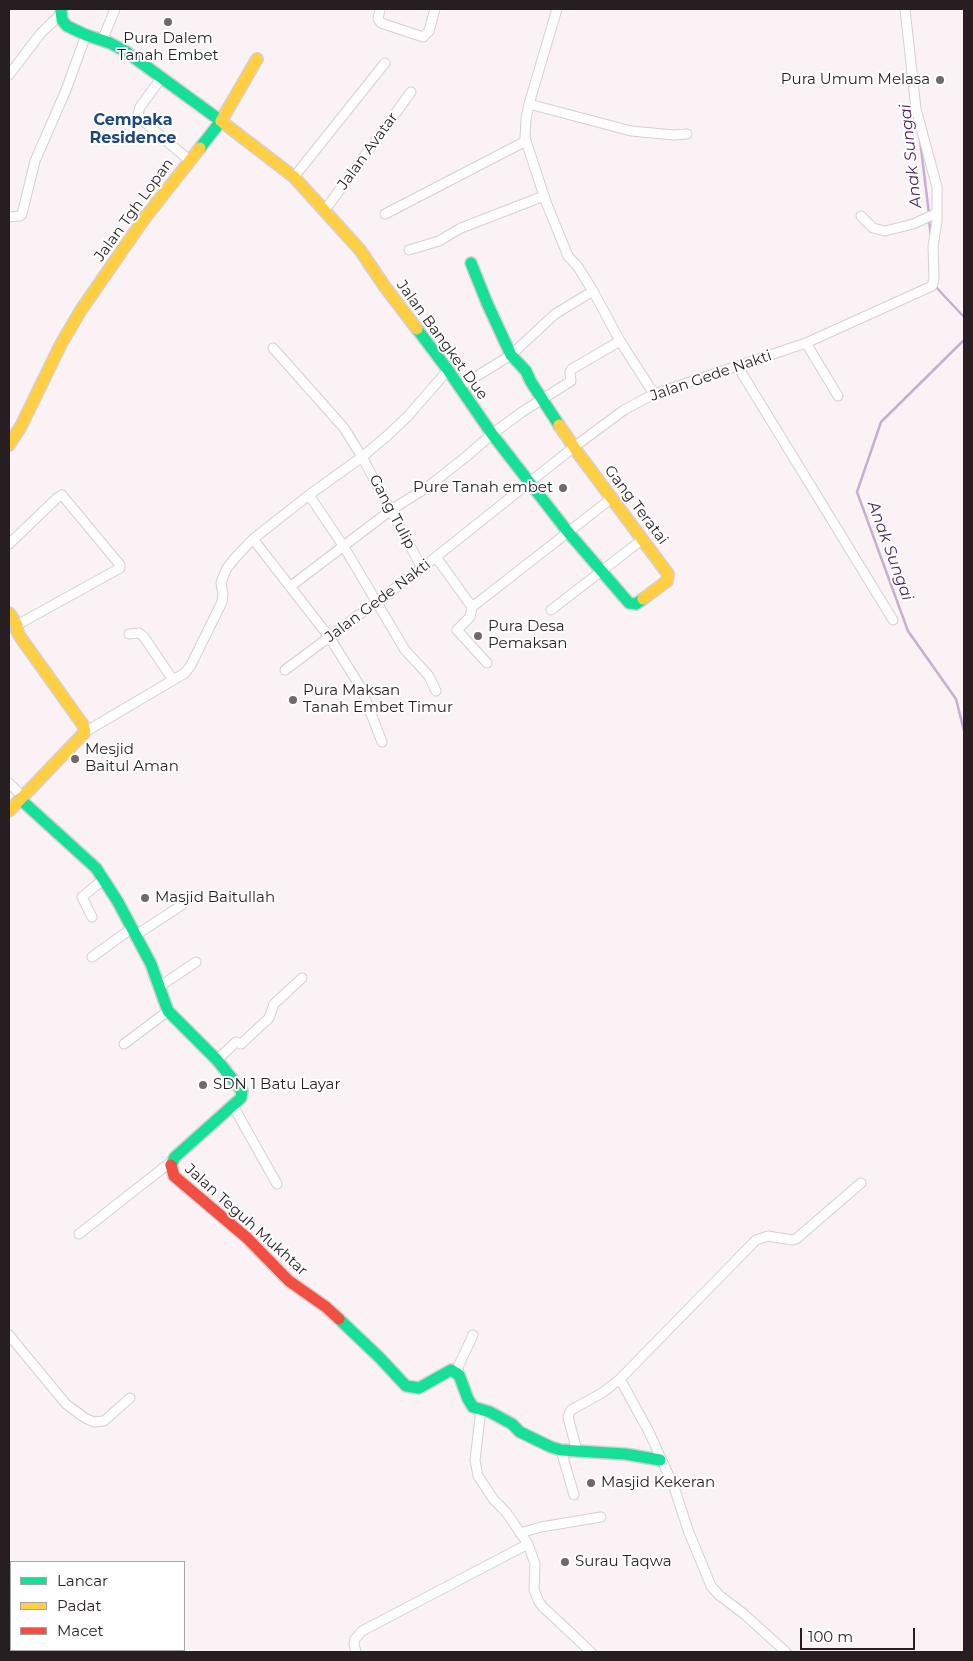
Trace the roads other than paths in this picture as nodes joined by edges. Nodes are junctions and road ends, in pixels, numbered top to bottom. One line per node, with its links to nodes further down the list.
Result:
1 (115, 9): 8 (street)
2 (380, 9): 3 (street)
3 (435, 9)
4 (557, 9): 14 (street)
5 (905, 9): 24 (street, Jalan Gede Nakti)
6 (61, 12): 7 (street); 11 (street)
7 (86, 35): 8 (street); 25 (street)
8 (102, 41): 12 (street)
9 (257, 59): 15 (street, Jalan Tgh Lopan)
10 (385, 63): 19 (street)
11 (9, 74)
12 (162, 77): 15 (street); 18 (street)
13 (411, 92): 21 (street, Jalan Avatar)
14 (529, 104): 16 (street); 17 (street)
15 (221, 122): 18 (street, Jalan Tgh Lopan); 19 (street, Jalan Bangket Due)
16 (688, 134)
17 (526, 140): 20 (street); 22 (street)
18 (189, 160): 40 (street, Jalan Tgh Lopan)
19 (294, 177): 21 (street, Jalan Bangket Due)
20 (544, 196): 26 (street); 28 (street)
21 (325, 210): 34 (street, Jalan Bangket Due)
22 (384, 214)
23 (861, 216): 24 (street)
24 (932, 216): 30 (street, Jalan Gede Nakti)
25 (9, 217)
26 (409, 250)
27 (471, 263): 32 (street, Gang Teratai)
28 (593, 291): 29 (street); 32 (street)
29 (620, 341): 36 (street); 38 (street)
30 (806, 343): 33 (street, Jalan Gede Nakti); 37 (street)
31 (273, 348): 42 (street, Gang Tulip)
32 (511, 355): 35 (street); 38 (street, Gang Teratai)
33 (738, 367): 36 (street, Jalan Gede Nakti); 61 (street)
34 (448, 370): 35 (street, Jalan Bangket Due); 42 (street)
35 (459, 387): 39 (street, Jalan Bangket Due)
36 (654, 394): 41 (street, Jalan Gede Nakti)
37 (838, 396)
38 (543, 399): 39 (street); 41 (street, Gang Teratai)
39 (492, 434): 43 (street, Jalan Bangket Due); 46 (street)
40 (9, 445)
41 (574, 447): 43 (street, Jalan Gede Nakti); 45 (street, Gang Teratai)
42 (362, 457): 44 (street); 46 (street, Gang Tulip)
43 (530, 481): 47 (street, Jalan Bangket Due); 52 (street, Jalan Gede Nakti)
44 (309, 495): 48 (street); 51 (street)
45 (612, 498): 47 (street); 49 (street, Gang Teratai)
46 (391, 510): 51 (street); 53 (street, Gang Tulip)
47 (568, 532): 54 (street, Jalan Bangket Due); 58 (street)
48 (253, 539): 55 (street); 67 (street)
49 (643, 539): 54 (street); 56 (street, Gang Teratai)
50 (9, 544): 62 (street)
51 (344, 547): 55 (street); 57 (street)
52 (436, 557): 53 (street, Jalan Gede Nakti); 58 (street)
53 (422, 568): 57 (street, Jalan Gede Nakti)
54 (601, 571): 56 (street, Jalan Bangket Due); 59 (street)
55 (292, 586): 64 (street)
56 (620, 595)
57 (377, 602): 64 (street, Jalan Gede Nakti); 68 (street)
58 (472, 607): 65 (street)
59 (551, 610)
60 (9, 613): 62 (street)
61 (893, 620)
62 (17, 625): 69 (street)
63 (129, 634): 67 (street)
64 (330, 638): 66 (street, Jalan Gede Nakti); 70 (street)
65 (487, 663)
66 (285, 670)
67 (173, 680): 69 (street)
68 (436, 691)
69 (85, 732): 72 (street)
70 (382, 742)
71 (9, 783): 72 (street)
72 (21, 798): 73 (street); 74 (street)
73 (9, 811)
74 (104, 879): 76 (street); 77 (street)
75 (182, 905): 77 (street)
76 (92, 917)
77 (134, 931): 78 (street); 81 (street)
78 (92, 957)
79 (196, 962): 81 (street)
80 (302, 978): 84 (street)
81 (159, 987): 82 (street)
82 (168, 1011): 83 (street); 84 (street)
83 (124, 1044)
84 (217, 1060): 85 (street)
85 (233, 1106): 86 (street, Jalan Teguh Mukhtar); 88 (street)
86 (172, 1161): 89 (street); 92 (street, Jalan Teguh Mukhtar)
87 (861, 1183): 93 (street)
88 (277, 1184)
89 (79, 1234)
90 (472, 1334): 92 (street)
91 (9, 1335): 94 (street)
92 (459, 1375): 95 (street)
93 (620, 1380): 97 (street); 98 (street)
94 (130, 1398)
95 (478, 1408): 96 (street); 101 (street)
96 (561, 1450): 97 (street); 99 (street)
97 (577, 1451): 98 (street)
98 (660, 1460): 105 (street)
99 (574, 1495)
100 (601, 1517): 101 (street)
101 (520, 1533): 102 (street)
102 (528, 1544): 103 (street); 104 (street)
103 (356, 1652)
104 (591, 1652)
105 (786, 1652)

